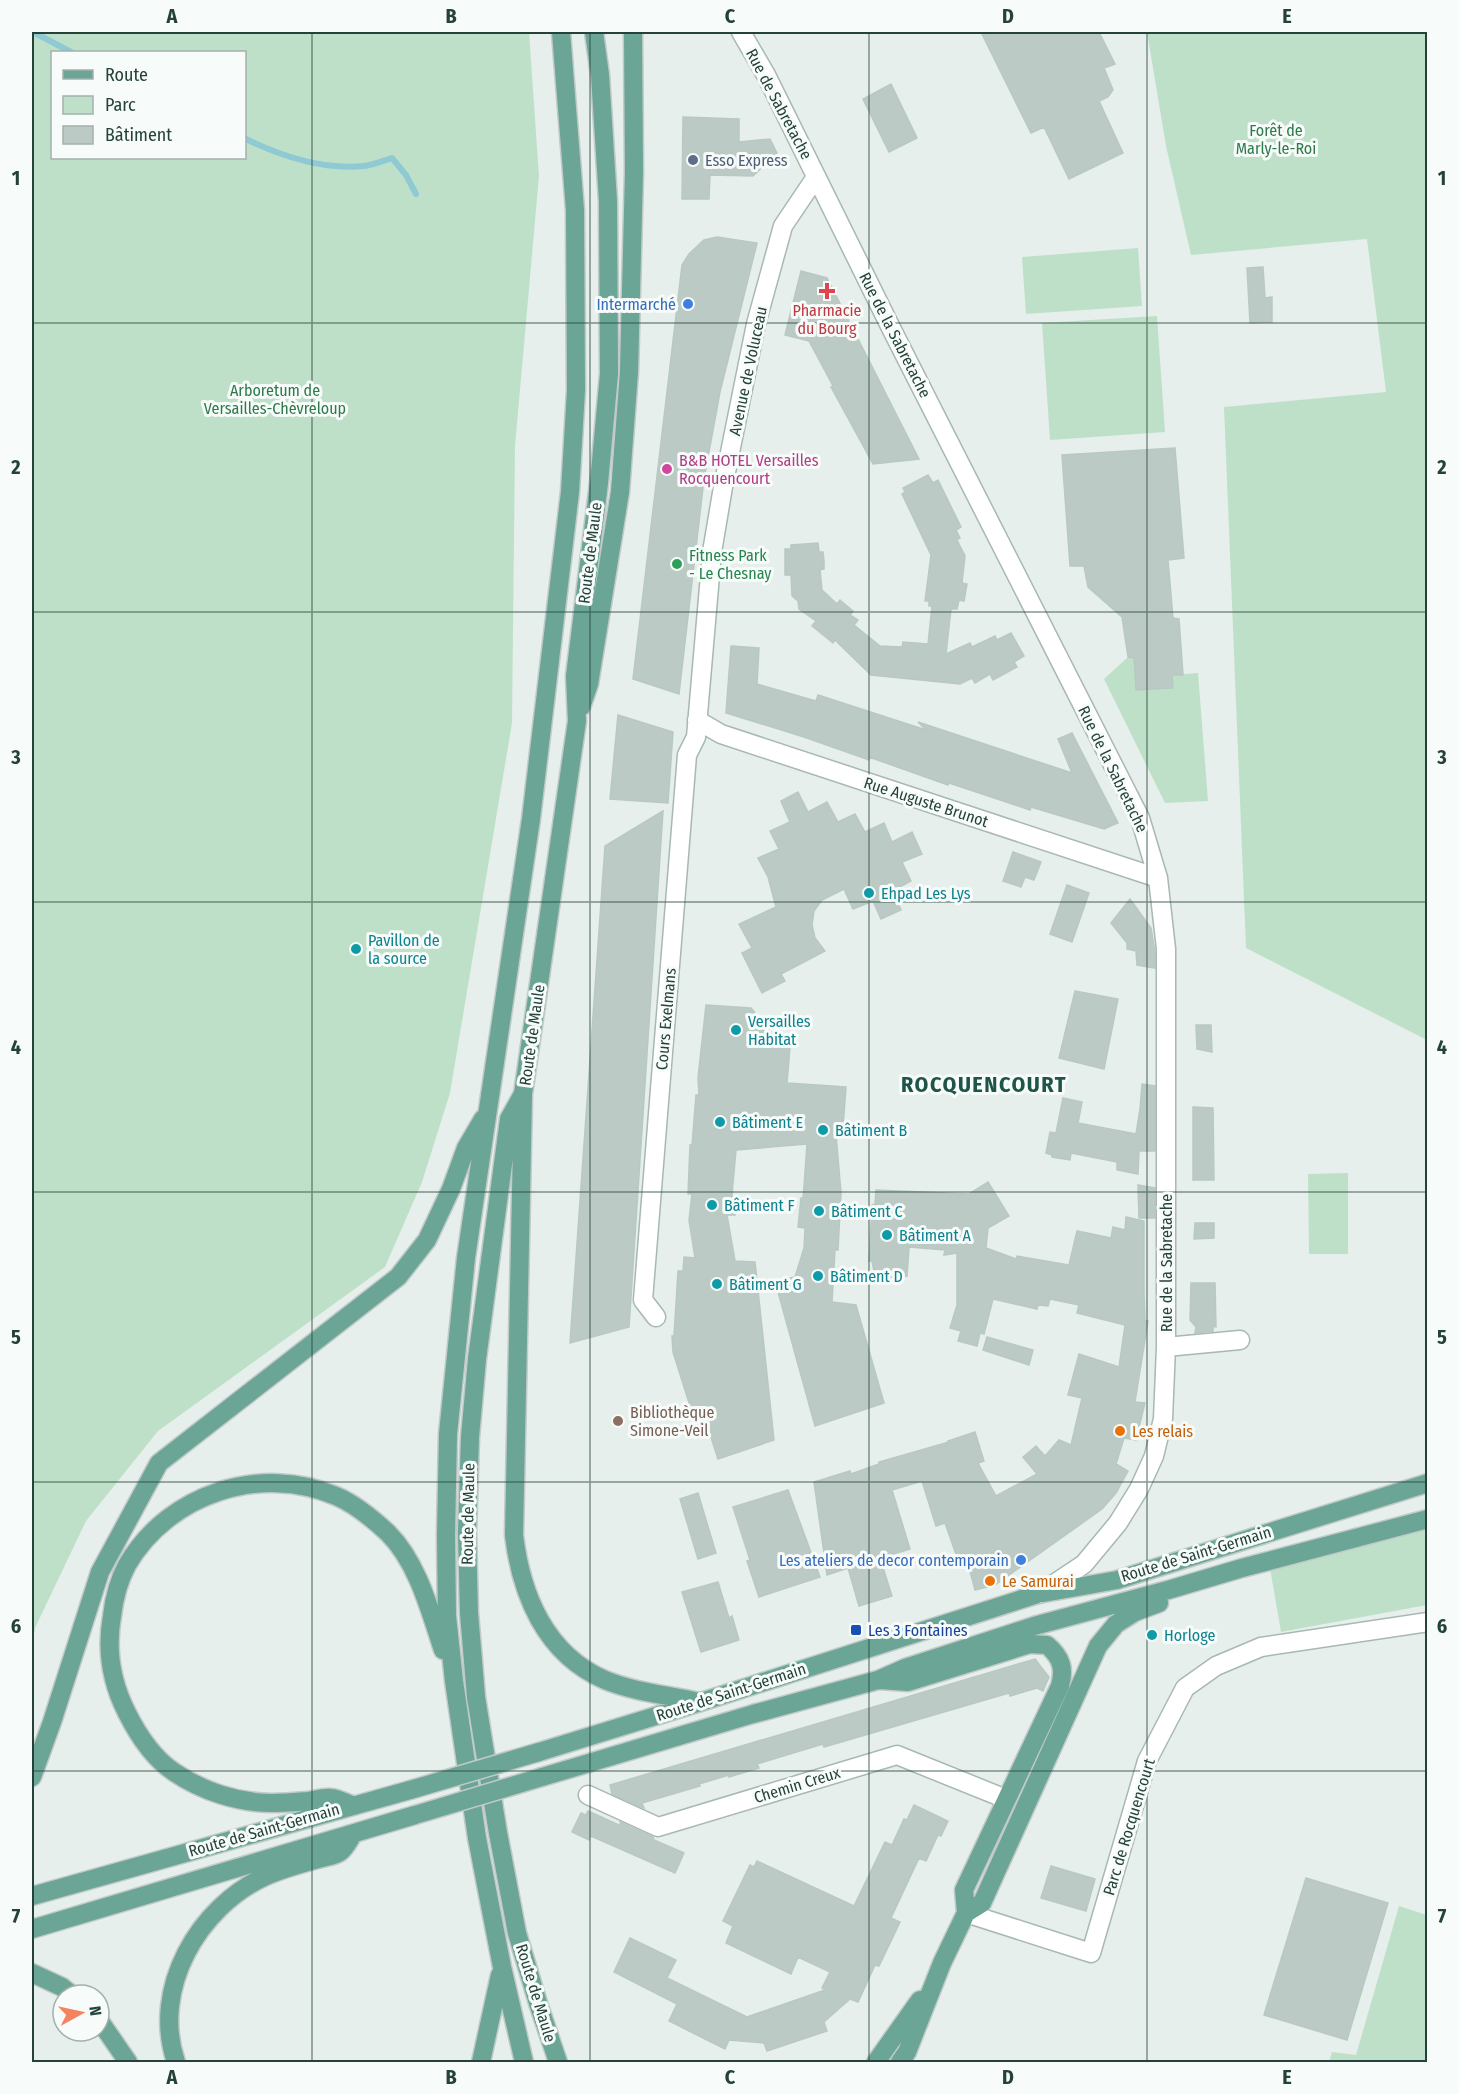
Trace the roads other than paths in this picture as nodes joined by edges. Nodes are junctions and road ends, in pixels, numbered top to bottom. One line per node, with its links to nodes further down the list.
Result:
1 (561, 32): 10 (main road, Route de Maule)
2 (594, 32): 7 (main road, Route de Maule)
3 (633, 32): 7 (main road)
4 (741, 32): 5 (street, Rue de Sabretache)
5 (816, 177): 6 (street, Avenue de Voluceau); 8 (street, Rue de la Sabretache)
6 (697, 720): 8 (street, Rue Auguste Brunot); 11 (street, Cours Exelmans)
7 (577, 721): 9 (main road, Route de Maule)
8 (1158, 878): 13 (street, Rue de la Sabretache)
9 (523, 1094): 21 (main road); 39 (main road, Route de Maule)
10 (488, 1112): 20 (main road, Route de Maule); 22 (main road)
11 (656, 1317)
12 (1240, 1340): 13 (street)
13 (1166, 1347): 17 (street, Rue de la Sabretache)
14 (1428, 1483): 17 (main road, Route de Saint-Germain)
15 (1428, 1519): 16 (main road, Route de Saint-Germain)
16 (1168, 1590): 19 (main road, Route de Saint-Germain); 28 (main road)
17 (1038, 1594): 21 (main road, Route de Saint-Germain)
18 (1428, 1622): 28 (street, Parc de Rocquencourt)
19 (878, 1680): 24 (main road); 26 (main road, Route de Saint-Germain, bridge)
20 (453, 1681): 25 (main road); 30 (main road, Route de Maule)
21 (701, 1702): 25 (main road, Route de Saint-Germain, bridge)
22 (32, 1777)
23 (588, 1795): 24 (street, Chemin Creux)
24 (1006, 1799): 28 (main road)
25 (352, 1805): 27 (main road, Route de Saint-Germain)
26 (353, 1833): 29 (main road, Route de Saint-Germain); 36 (main road)
27 (32, 1896)
28 (966, 1914): 32 (main road)
29 (32, 1929)
30 (502, 1967): 37 (main road); 38 (main road, Route de Maule)
31 (32, 1973): 33 (main road)
32 (935, 1980): 40 (main road); 41 (main road)
33 (53, 1983)
34 (111, 2037): 35 (main road)
35 (128, 2062)
36 (177, 2062)
37 (481, 2062)
38 (524, 2062)
39 (558, 2062)
40 (876, 2062)
41 (900, 2062)

